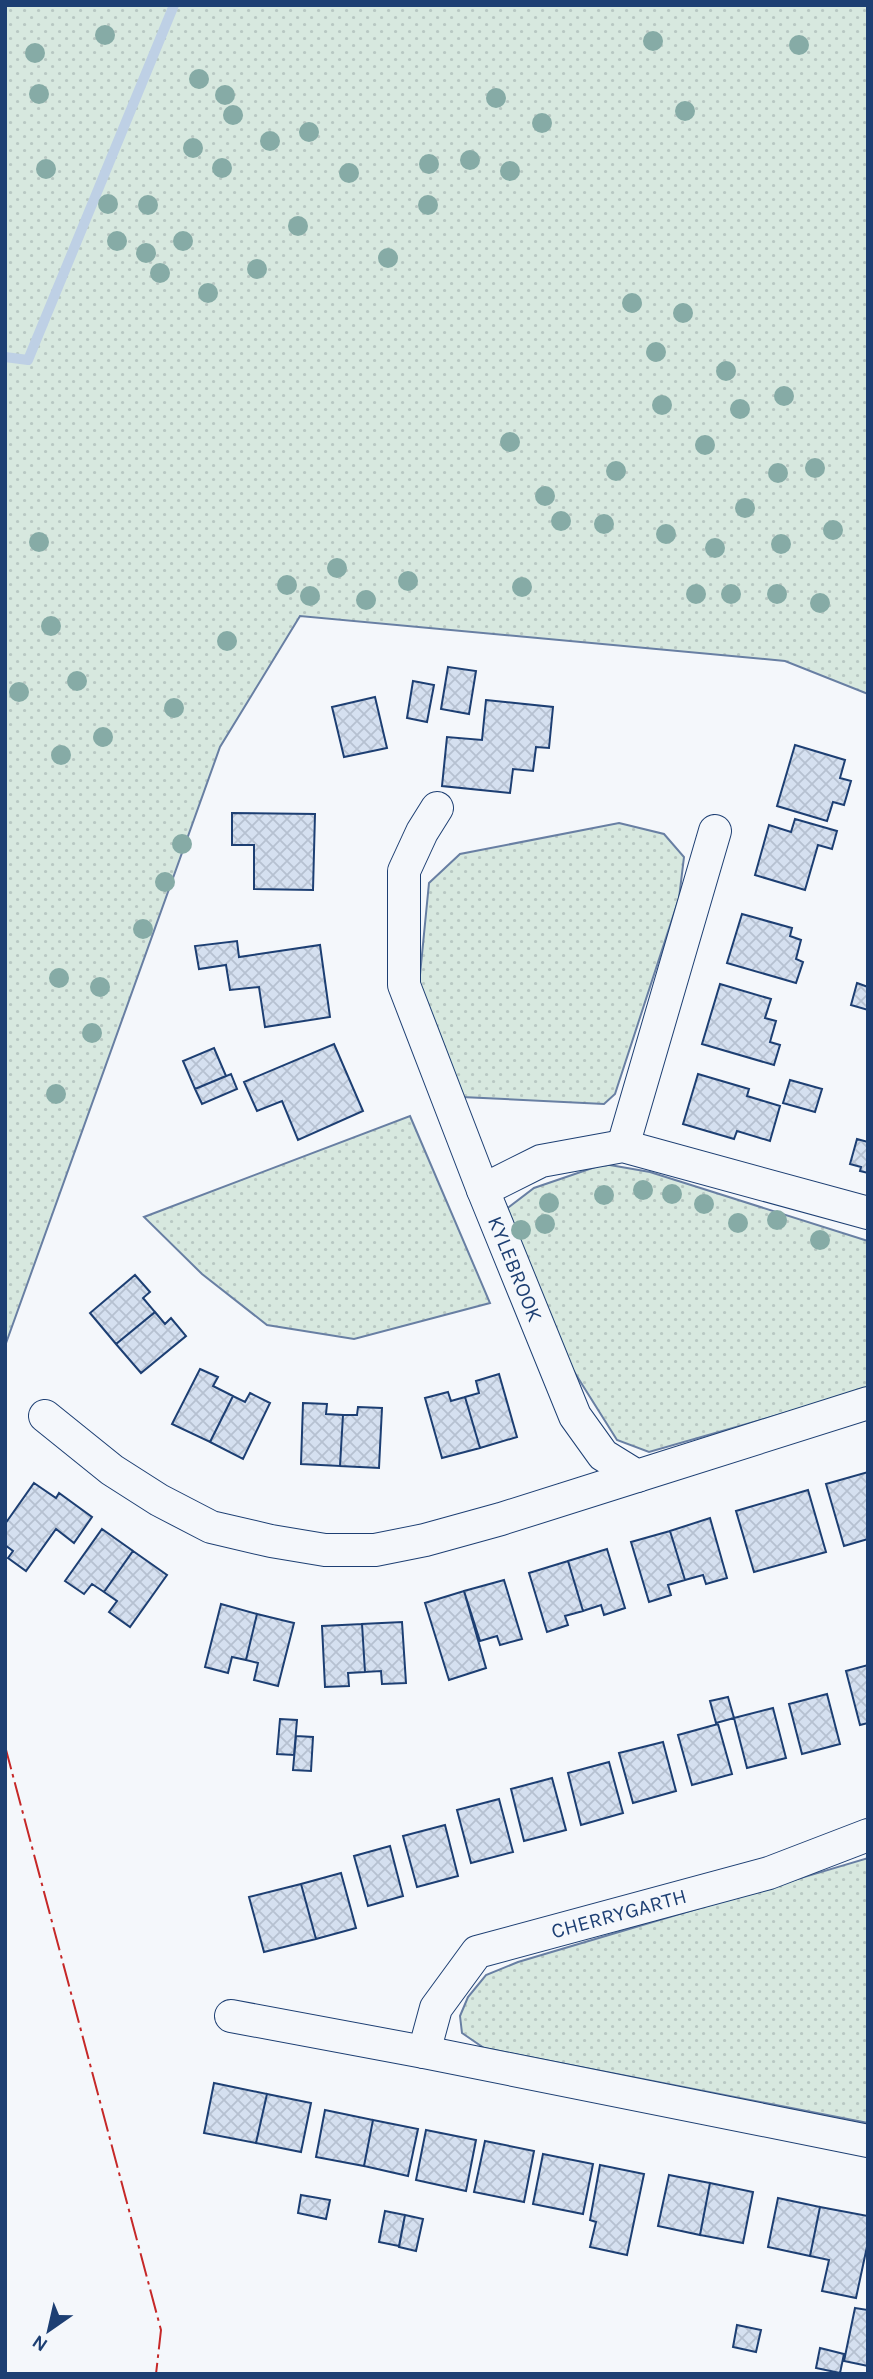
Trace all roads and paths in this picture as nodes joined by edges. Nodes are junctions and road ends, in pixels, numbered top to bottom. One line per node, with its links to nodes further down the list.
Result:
1 (437, 808): 4 (street, KYLEBROOK)
2 (716, 831): 3 (street)
3 (623, 1146): 4 (street); 5 (street)
4 (483, 1190): 8 (street, KYLEBROOK)
5 (868, 1213)
6 (868, 1403): 8 (street)
7 (45, 1416): 8 (street)
8 (637, 1476)
9 (868, 1835): 11 (street, CHERRYGARTH)
10 (231, 2016): 11 (street)
11 (424, 2052): 12 (street)
12 (868, 2141)

